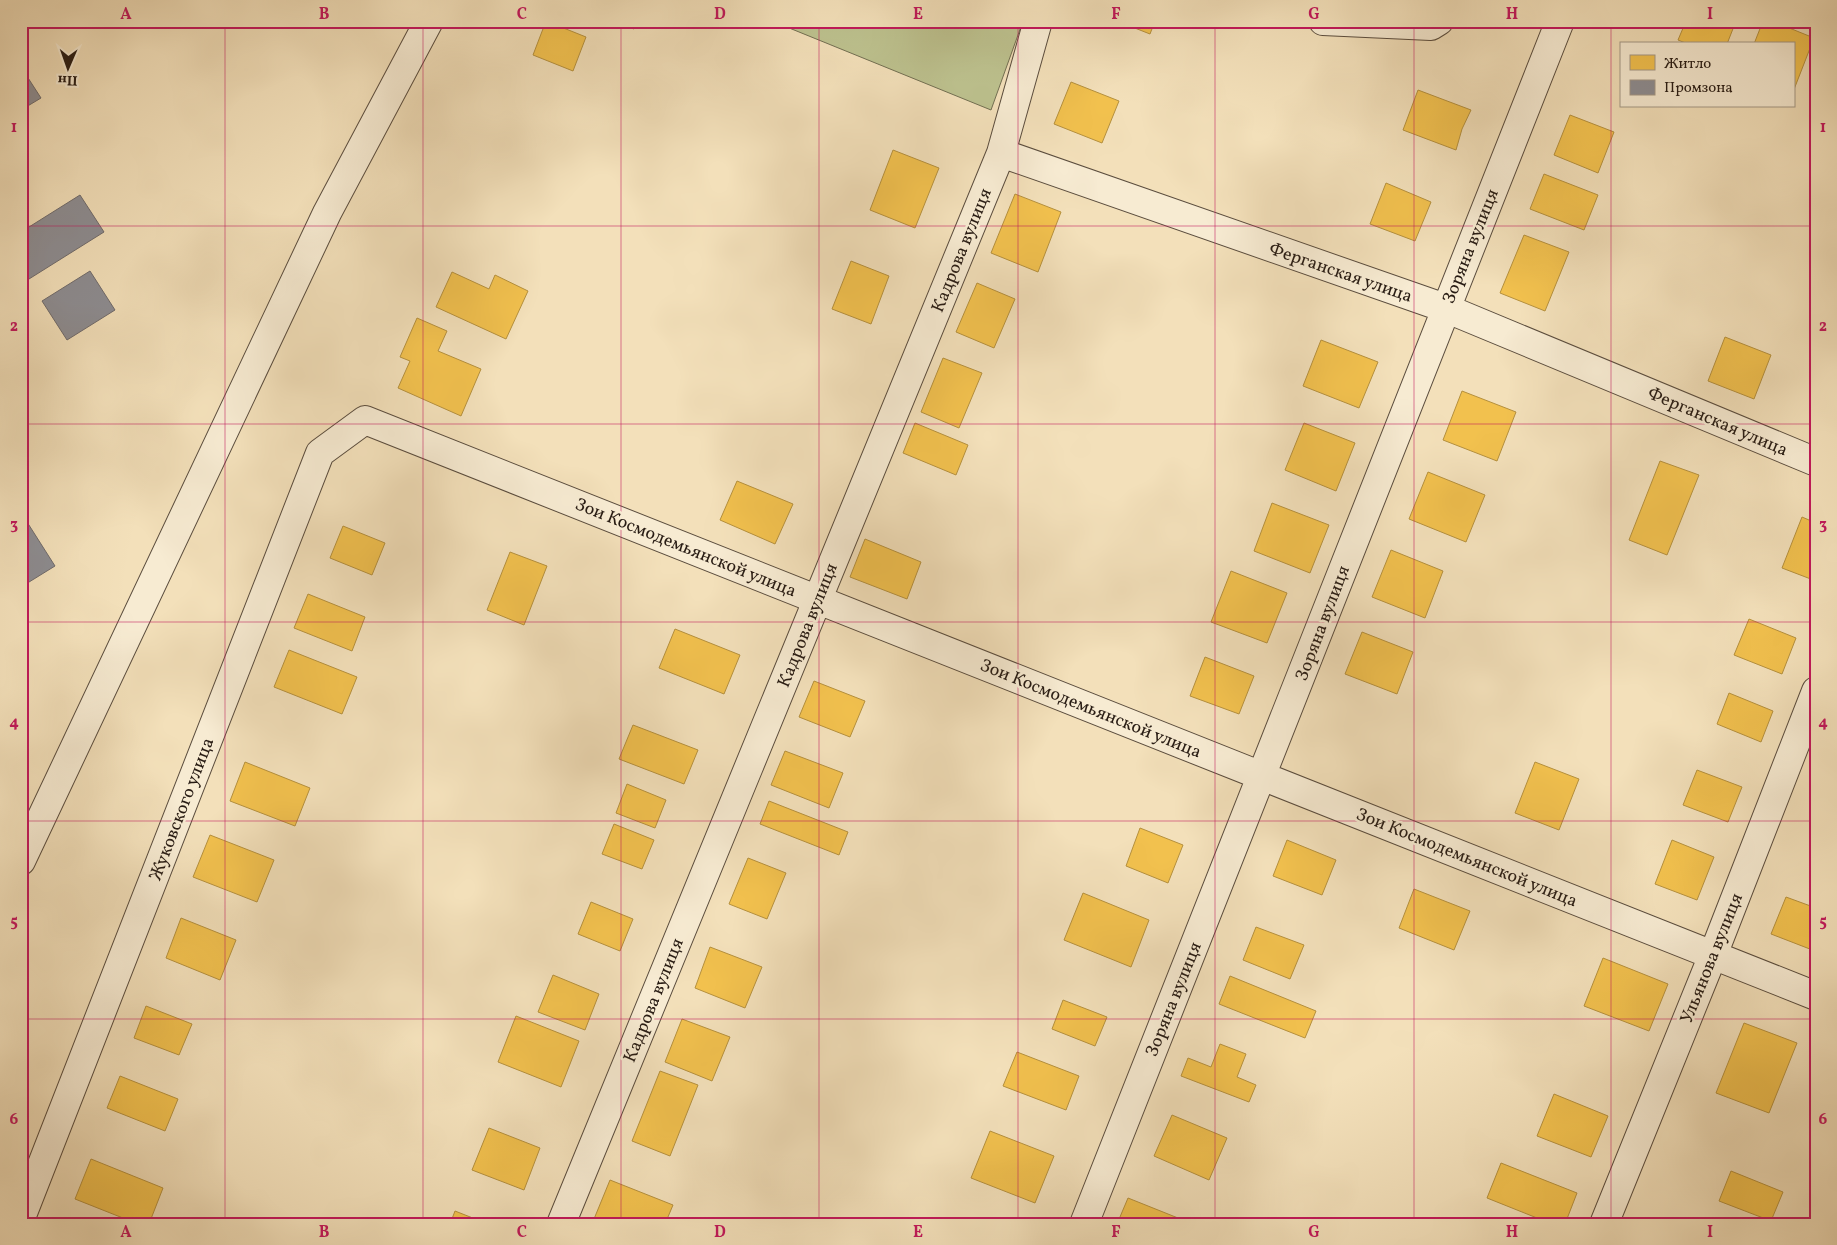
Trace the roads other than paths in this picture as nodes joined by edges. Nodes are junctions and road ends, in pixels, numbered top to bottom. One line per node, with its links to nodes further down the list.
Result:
1 (428, 21): 13 (street)
2 (1038, 21): 6 (street, Кадрова вулиця)
3 (1323, 21): 4 (street)
4 (1439, 21)
5 (1560, 21): 7 (street, Зоряна вулиця)
6 (1001, 153): 7 (street, Ферганская улица); 10 (street, Кадрова вулиця)
7 (1445, 308): 9 (street, Ферганская улица); 12 (street, Зоряна вулиця)
8 (365, 420): 10 (street, Зои Космодемьянской улица); 16 (street, Жуковского улица)
9 (1816, 462)
10 (818, 599): 12 (street, Зои Космодемьянской улица); 17 (street, Кадрова вулиця)
11 (1816, 691): 14 (street, Ульянова вулиця)
12 (1262, 776): 14 (street, Зои Космодемьянской улица); 18 (street, Зоряна вулиця)
13 (21, 861)
14 (1713, 955): 15 (street, Зои Космодемьянской улица); 19 (street, Ульянова вулиця)
15 (1816, 996)
16 (21, 1218)
17 (561, 1224)
18 (1084, 1224)
19 (1604, 1224)

